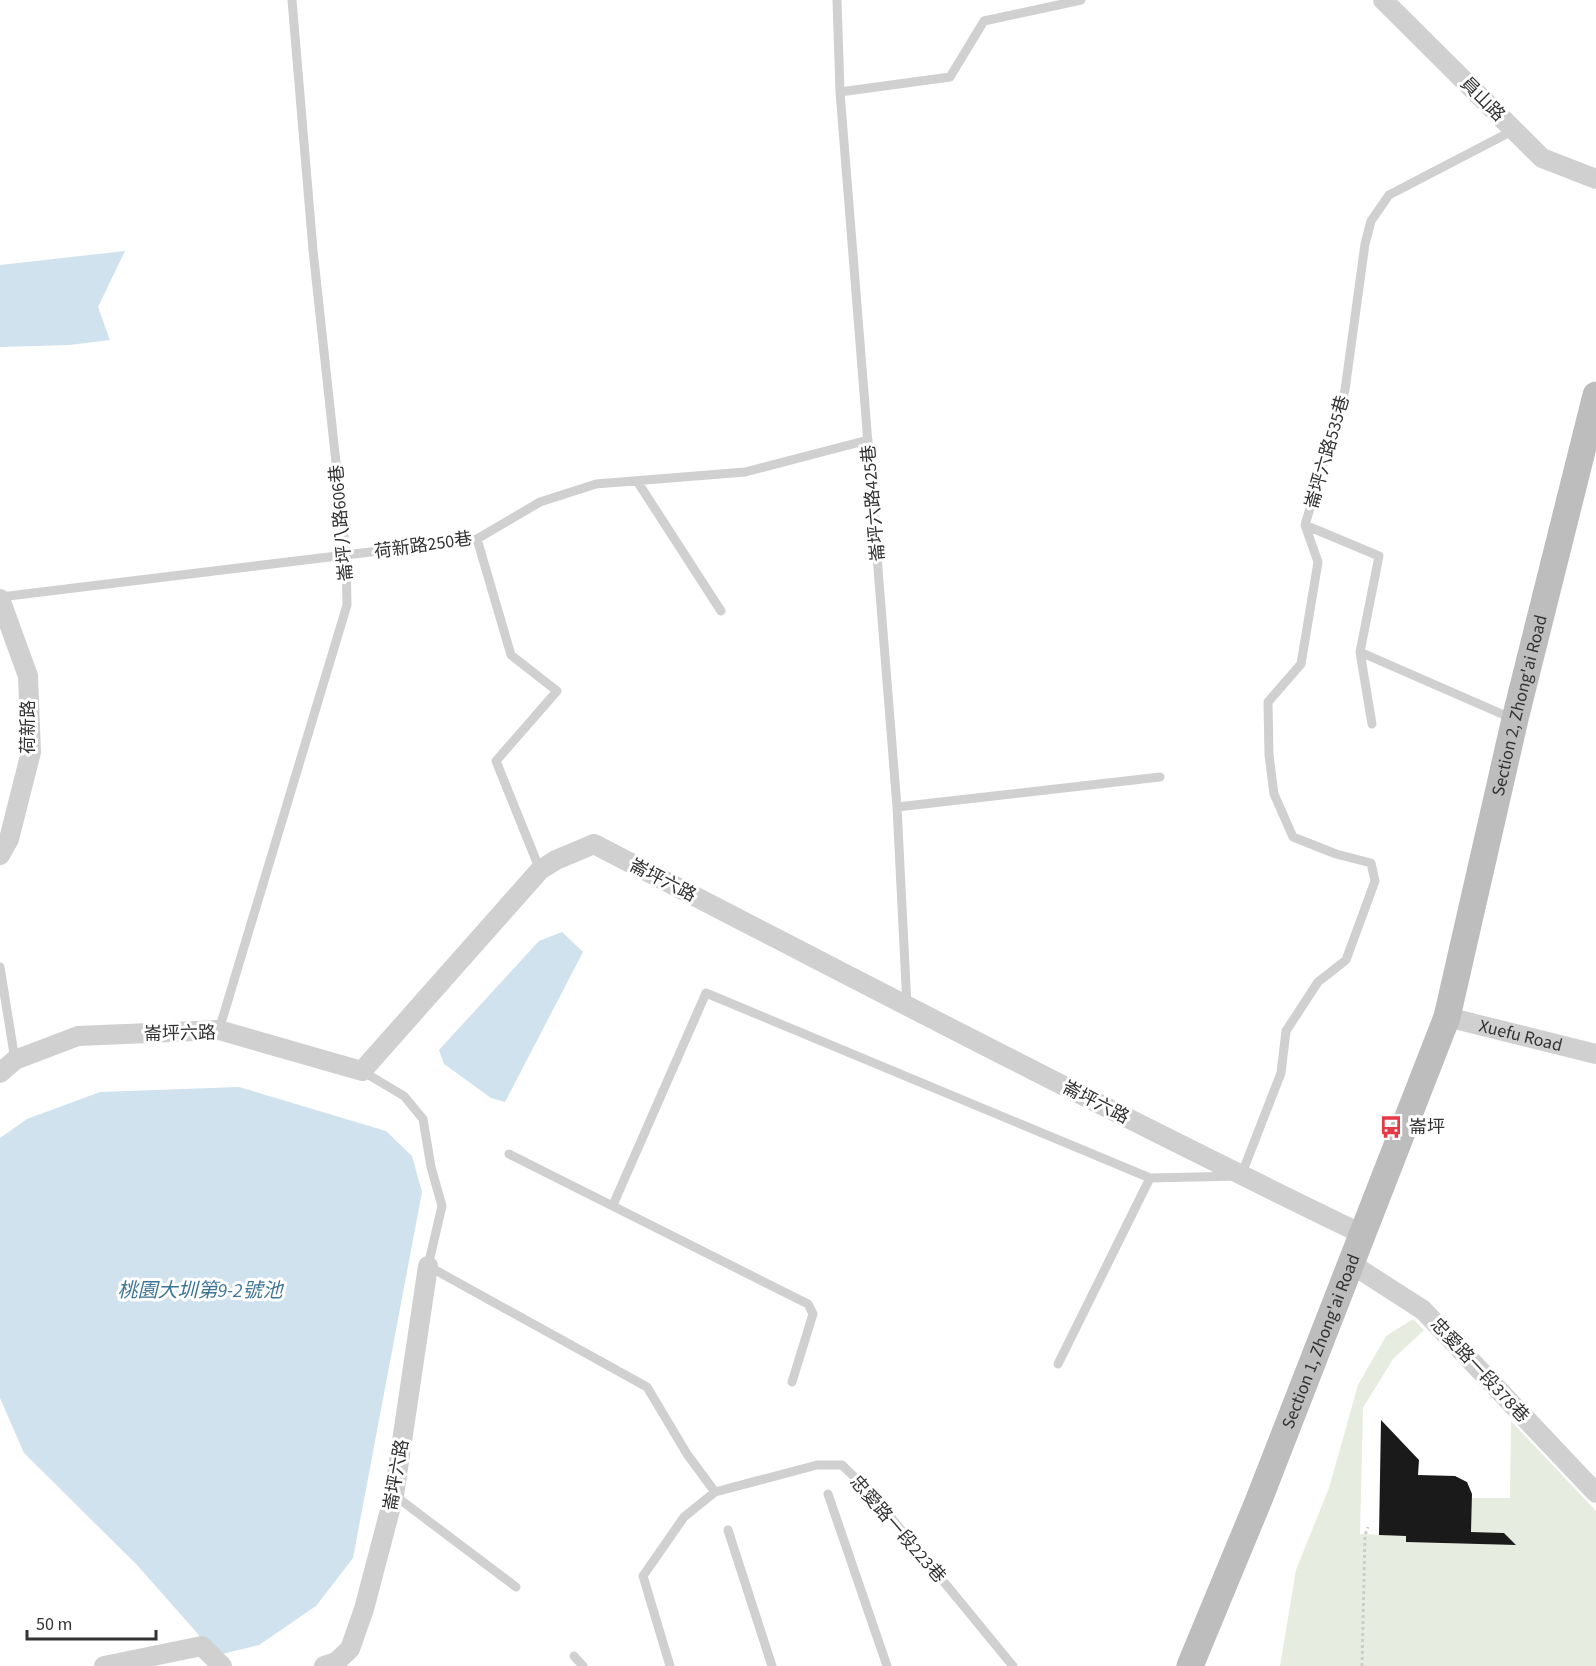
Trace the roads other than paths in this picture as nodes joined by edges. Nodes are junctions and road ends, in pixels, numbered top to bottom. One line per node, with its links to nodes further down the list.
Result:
1 (292, 0): 13 (lane, 崙坪八路606巷)
2 (837, 0): 5 (lane, 崙坪六路425巷)
3 (1081, 0): 5 (lane)
4 (1383, 0): 6 (street, 員山路)
5 (840, 92): 9 (lane, 崙坪六路425巷)
6 (1514, 130): 7 (street, 員山路); 11 (lane, 崙坪六路535巷)
7 (1596, 179)
8 (1596, 395): 17 (main road, Section 2, Zhong'ai Road)
9 (868, 440): 10 (lane, 荷新路250巷); 20 (lane, 崙坪六路425巷)
10 (637, 481): 12 (lane, 荷新路250巷); 15 (lane)
11 (1305, 525): 16 (lane); 31 (lane, 崙坪六路535巷)
12 (477, 539): 13 (lane, 荷新路250巷); 22 (lane)
13 (346, 555): 14 (lane, 荷新路250巷); 26 (lane, 崙坪八路606巷)
14 (0, 598): 21 (street, 荷新路)
15 (721, 611)
16 (1360, 652): 17 (lane); 18 (lane)
17 (1515, 719): 25 (main road, Section 2, Zhong'ai Road)
18 (1372, 724)
19 (1160, 777): 20 (lane)
20 (897, 807): 24 (lane, 崙坪六路425巷)
21 (0, 855)
22 (540, 870): 24 (street, 崙坪六路); 29 (street, 崙坪六路)
23 (0, 968): 28 (lane)
24 (907, 1006): 31 (street, 崙坪六路)
25 (1447, 1017): 27 (street, Xuefu Road); 34 (main road, Section 1, Zhong'ai Road)
26 (219, 1030): 28 (street, 崙坪六路); 29 (street, 崙坪六路)
27 (1596, 1053)
28 (7, 1067)
29 (362, 1071): 36 (lane)
30 (509, 1154): 33 (lane)
31 (1241, 1176): 32 (lane); 34 (street, 崙坪六路)
32 (1150, 1178): 33 (lane); 37 (lane)
33 (613, 1205): 38 (lane)
34 (1362, 1234): 35 (main road, Section 1, Zhong'ai Road)
35 (1350, 1263): 40 (street, 忠愛路一段378巷); 54 (main road, Section 1, Zhong'ai Road)
36 (428, 1266): 39 (lane); 42 (street, 崙坪六路)
37 (1058, 1364)
38 (792, 1382)
39 (715, 1492): 50 (lane); 53 (lane, 忠愛路一段223巷)
40 (1596, 1493)
41 (828, 1494): 52 (lane)
42 (394, 1495): 44 (lane); 48 (street, 崙坪六路)
43 (728, 1530): 51 (lane)
44 (516, 1587)
45 (574, 1656): 49 (lane)
46 (104, 1666): 47 (street)
47 (222, 1666)
48 (324, 1666)
49 (583, 1666)
50 (670, 1666)
51 (772, 1666)
52 (887, 1666)
53 (1013, 1666)
54 (1190, 1666)

